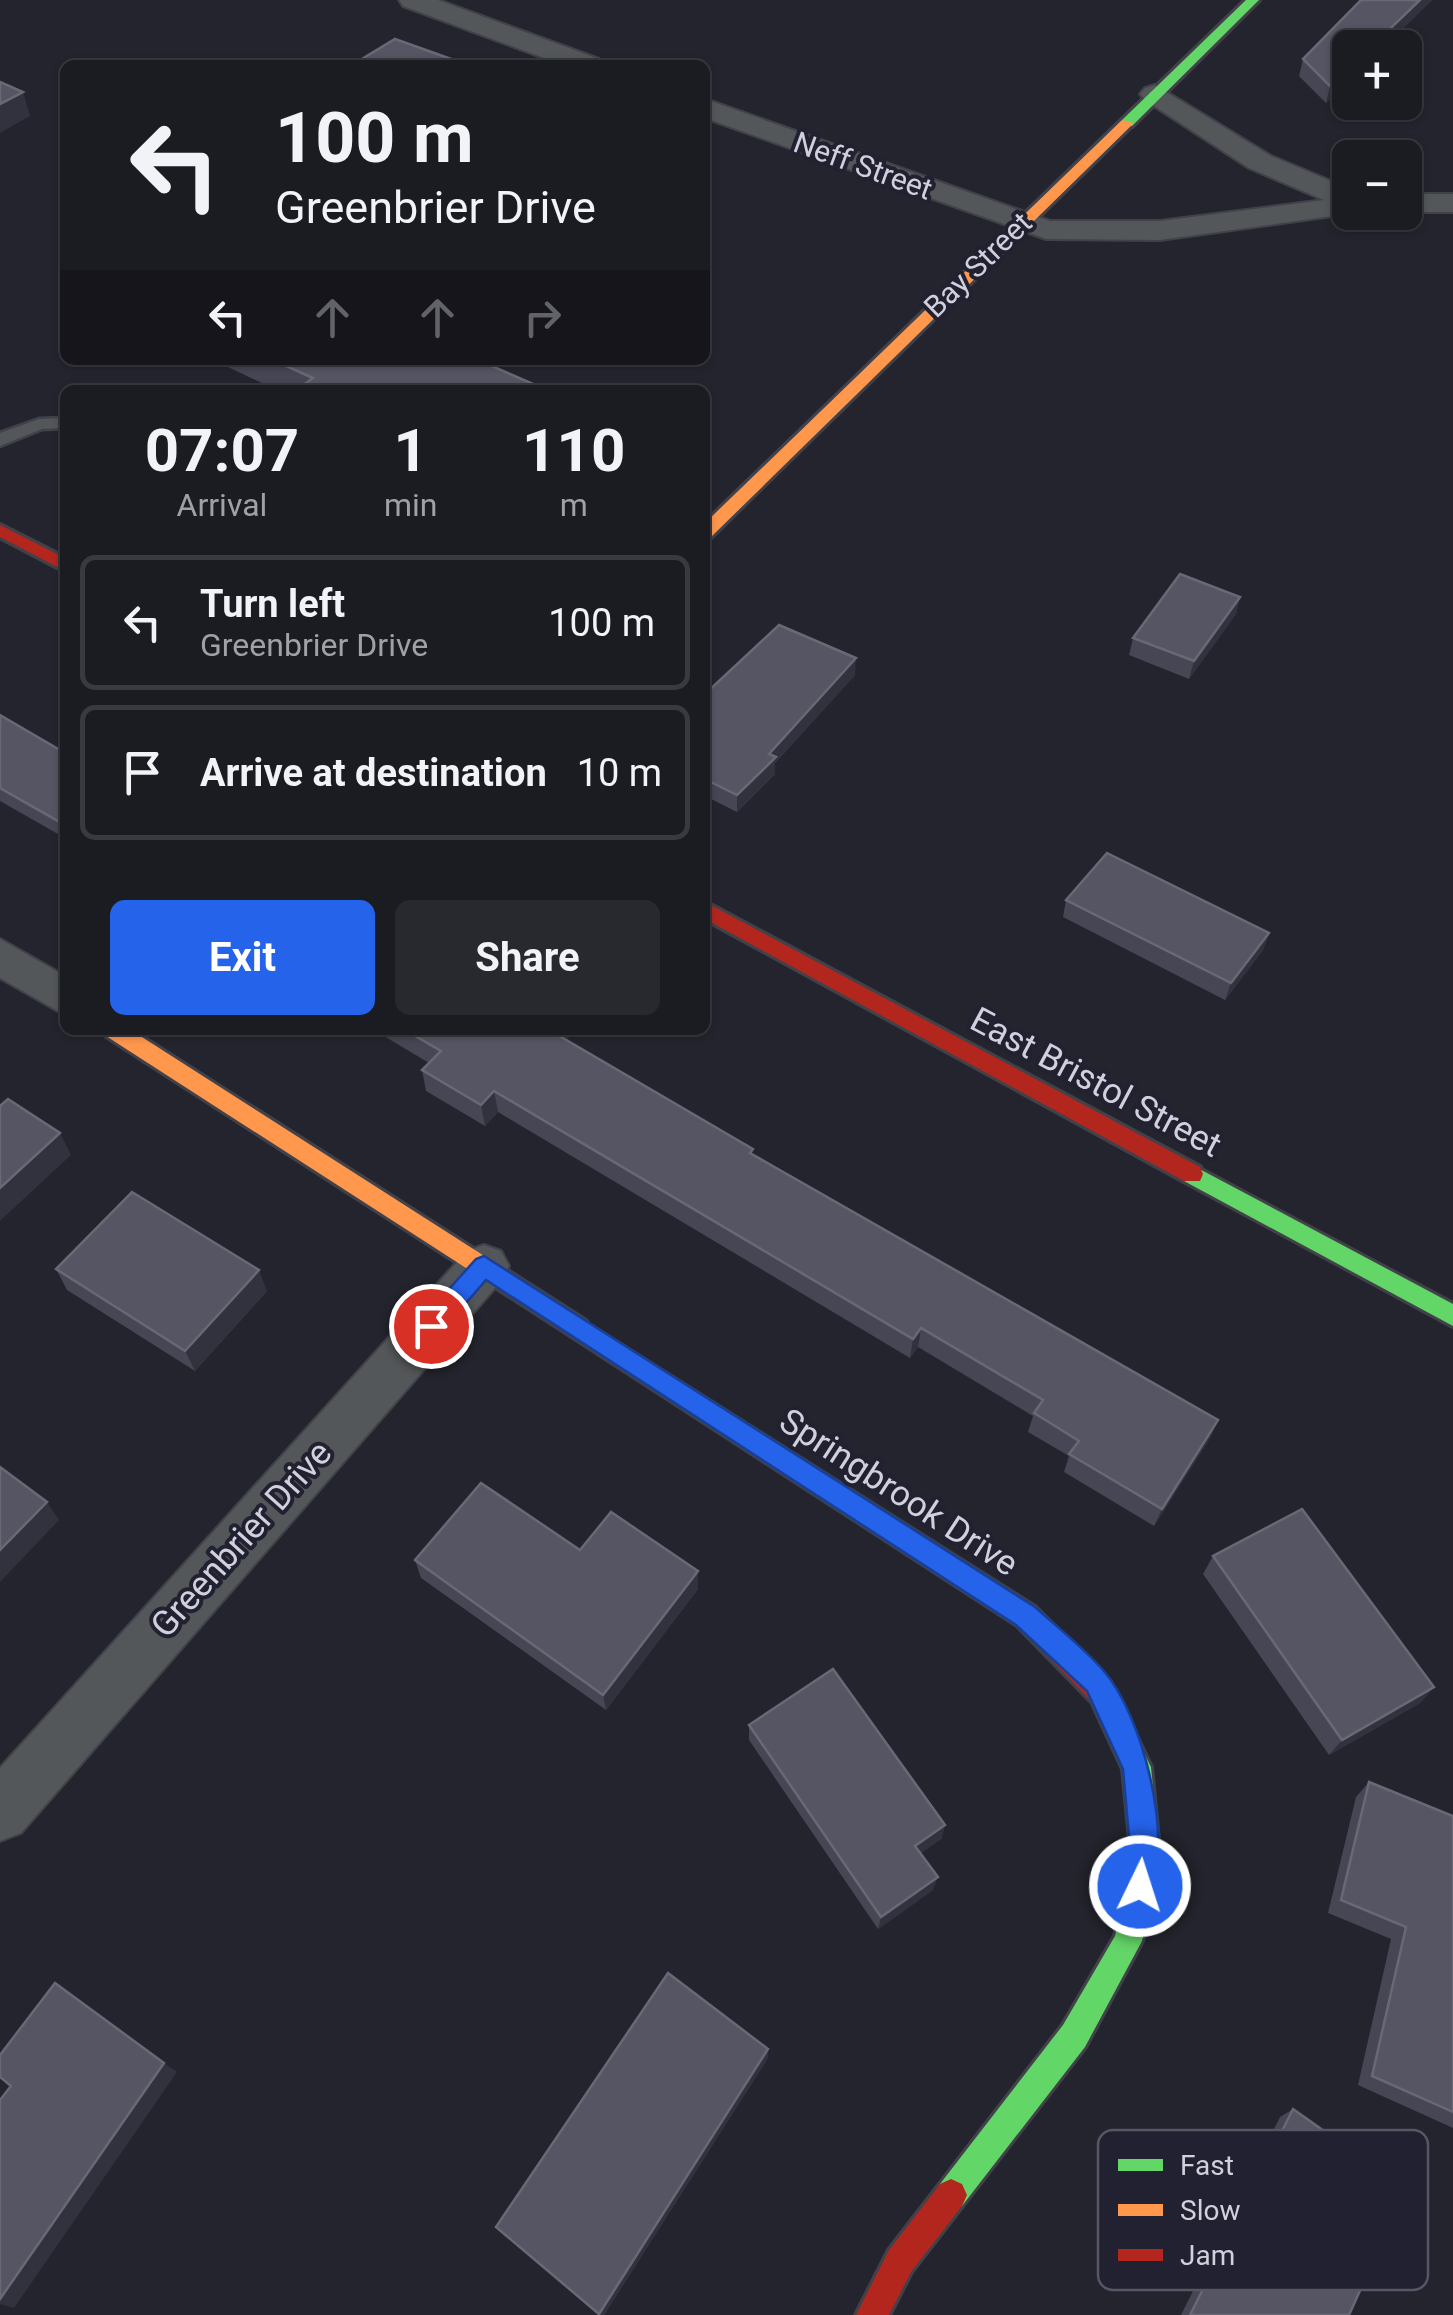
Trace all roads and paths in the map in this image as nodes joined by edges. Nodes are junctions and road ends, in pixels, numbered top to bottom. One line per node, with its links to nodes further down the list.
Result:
1 (413, 0): 3 (street)
2 (1253, 0): 4 (street, Bay Street)
3 (575, 60)
4 (1154, 94): 6 (street); 10 (street, Bay Street)
5 (710, 110): 10 (street, Neff Street)
6 (1332, 195)
7 (1422, 203): 8 (street)
8 (1453, 203)
9 (1332, 205): 10 (street, Neff Street)
10 (1020, 224): 13 (street, Bay Street)
11 (60, 423): 12 (lane)
12 (0, 440)
13 (710, 528)
14 (0, 530): 15 (street)
15 (60, 562)
16 (710, 913): 21 (street, East Bristol Street)
17 (0, 956): 18 (street)
18 (60, 995)
19 (141, 1036): 20 (street, Springbrook Drive)
20 (484, 1266): 22 (street, Greenbrier Drive); 23 (street, Springbrook Drive)
21 (1453, 1316)
22 (0, 1812)
23 (872, 2315)

